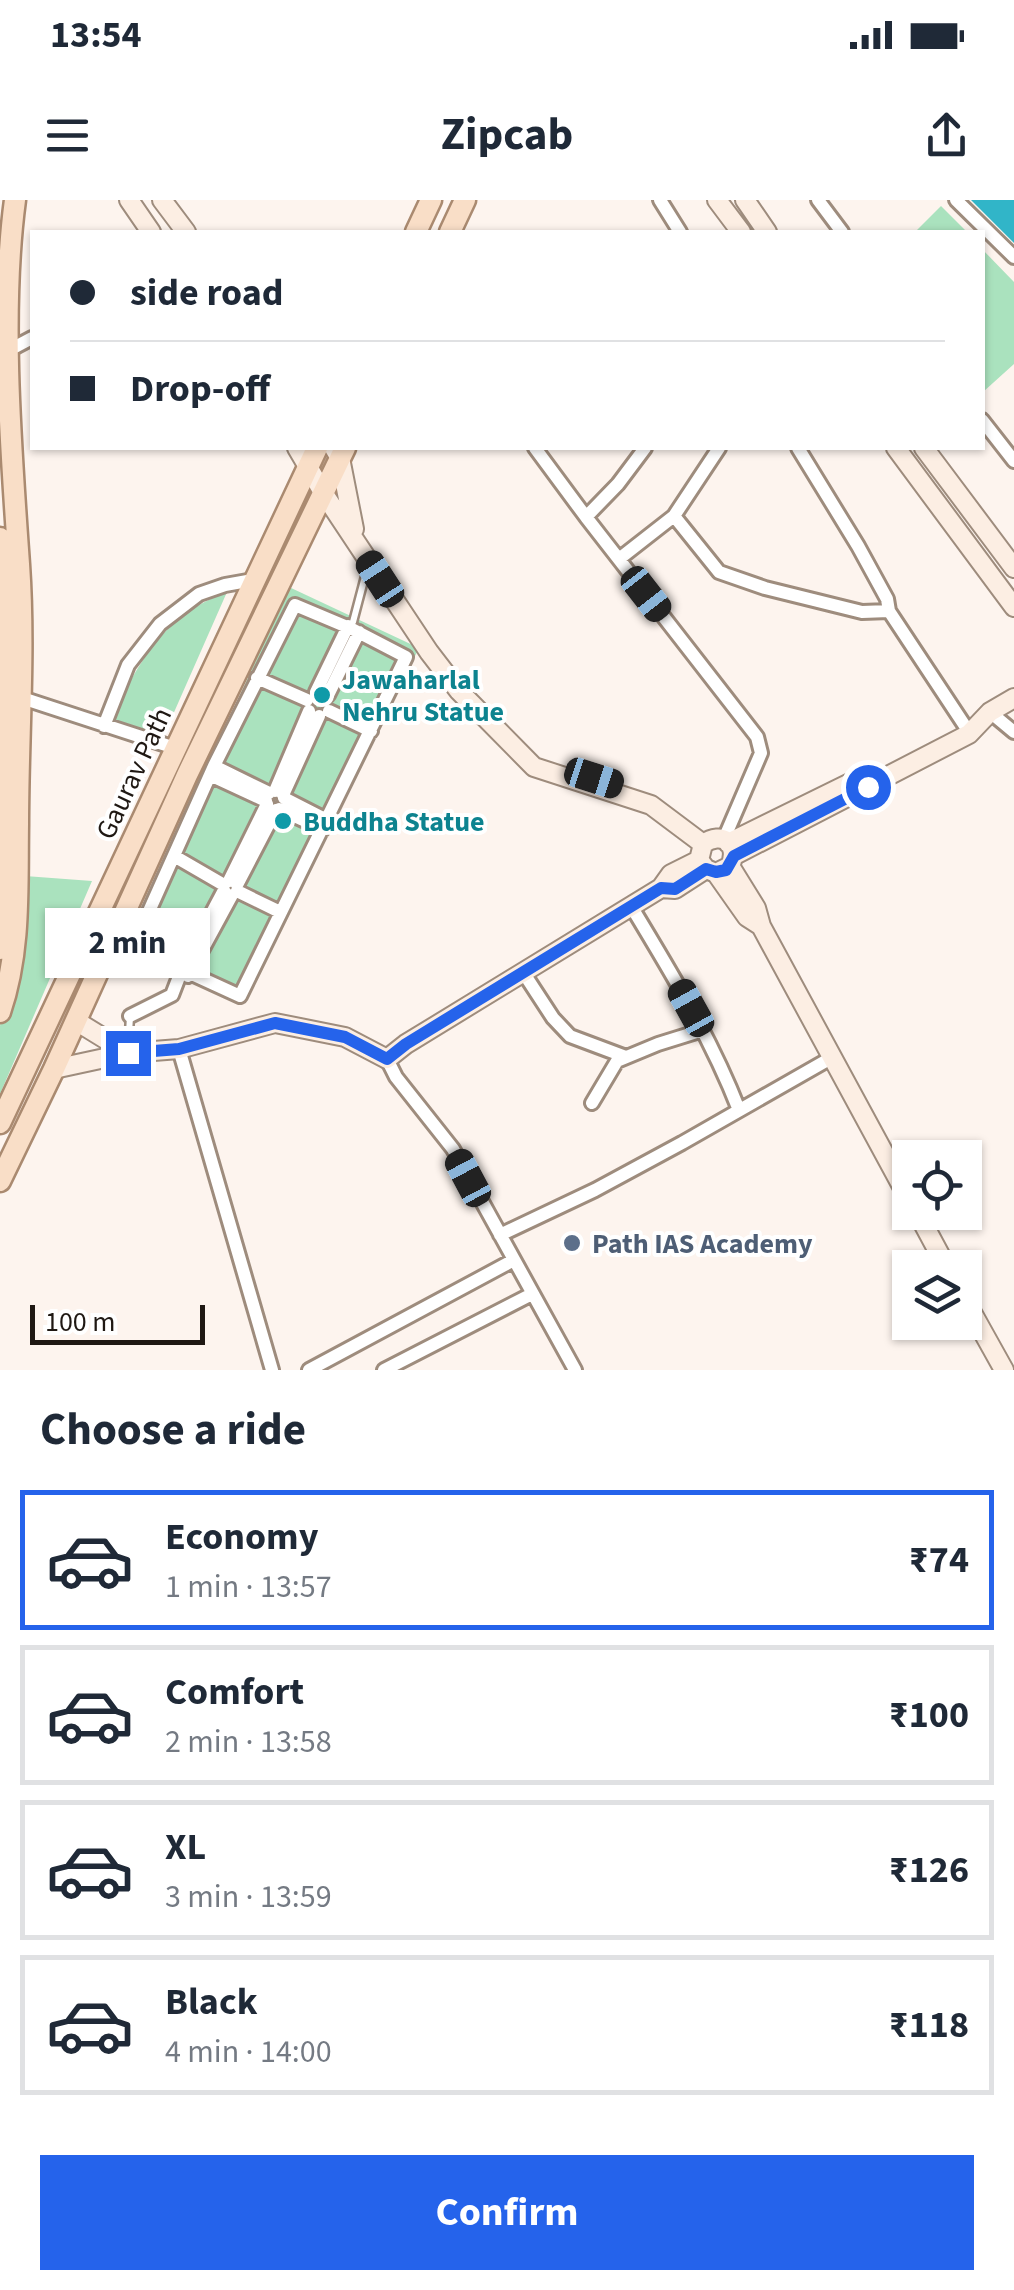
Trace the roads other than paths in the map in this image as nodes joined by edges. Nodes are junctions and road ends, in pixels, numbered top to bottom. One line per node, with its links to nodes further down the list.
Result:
1 (15, 200): 44 (main road)
2 (129, 200): 11 (street)
3 (162, 200): 12 (street)
4 (431, 200): 13 (main road)
5 (465, 200): 14 (main road)
6 (660, 200): 15 (street)
7 (717, 200): 16 (street)
8 (745, 200): 17 (street)
9 (818, 200): 18 (street)
10 (956, 200): 19 (street)
11 (150, 230)
12 (184, 230)
13 (417, 230)
14 (451, 230)
15 (679, 230)
16 (740, 230)
17 (765, 230)
18 (840, 230)
19 (1014, 257)
20 (30, 339): 21 (street)
21 (14, 347)
22 (985, 424): 31 (street)
23 (536, 450): 33 (street)
24 (644, 450): 33 (street)
25 (718, 450): 34 (street)
26 (799, 450): 41 (street)
27 (897, 450): 40 (street)
28 (926, 450): 38 (street)
29 (340, 451): 32 (main road); 56 (street)
30 (308, 453): 32 (street); 39 (main road, Gaurav Path)
31 (1014, 462)
32 (324, 494): 37 (street); 66 (main road)
33 (586, 516): 36 (street)
34 (674, 516): 36 (street); 41 (street)
35 (0, 538): 48 (main road)
36 (619, 559): 56 (street)
37 (369, 562): 42 (lane); 56 (street)
38 (1014, 568)
39 (253, 580): 49 (street); 52 (main road, Gaurav Path)
40 (1014, 607)
41 (890, 611): 47 (street)
42 (353, 627): 43 (street); 46 (street); 50 (street)
43 (257, 678): 46 (street); 53 (street)
44 (22, 698): 48 (street); 49 (street); 64 (main road)
45 (1014, 698): 47 (street)
46 (318, 704): 50 (street); 54 (street)
47 (978, 720): 51 (street); 56 (street)
48 (2, 723): 61 (main road)
49 (104, 726): 52 (street)
50 (371, 731): 55 (street)
51 (1014, 732)
52 (175, 748): 76 (main road, Gaurav Path)
53 (212, 770): 54 (street); 57 (street)
54 (275, 800): 55 (street); 58 (street)
55 (325, 825): 60 (street)
56 (717, 854): 59 (street); 71 (street)
57 (174, 856): 58 (street); 62 (street)
58 (231, 888): 60 (street); 62 (street)
59 (631, 906): 63 (street); 67 (street)
60 (280, 912): 62 (street)
61 (0, 949)
62 (186, 971): 65 (street)
63 (523, 972): 70 (street); 72 (street)
64 (0, 1012)
65 (130, 1016): 69 (lane)
66 (76, 1021): 69 (street); 73 (main road)
67 (703, 1030): 70 (street); 75 (street)
68 (179, 1049): 69 (street); 72 (street); 84 (street)
69 (128, 1053): 73 (street)
70 (626, 1056): 74 (street)
71 (831, 1058): 75 (street); 77 (street)
72 (387, 1059): 79 (street)
73 (54, 1069): 78 (main road)
74 (592, 1102)
75 (739, 1110): 79 (street)
76 (0, 1123)
77 (892, 1168)
78 (0, 1181)
79 (500, 1235): 80 (street)
80 (514, 1260): 81 (street); 83 (street)
81 (532, 1294): 86 (street); 87 (street)
82 (982, 1331): 88 (street)
83 (330, 1365): 85 (street)
84 (272, 1370)
85 (309, 1370)
86 (384, 1370)
87 (575, 1370)
88 (1004, 1370)

